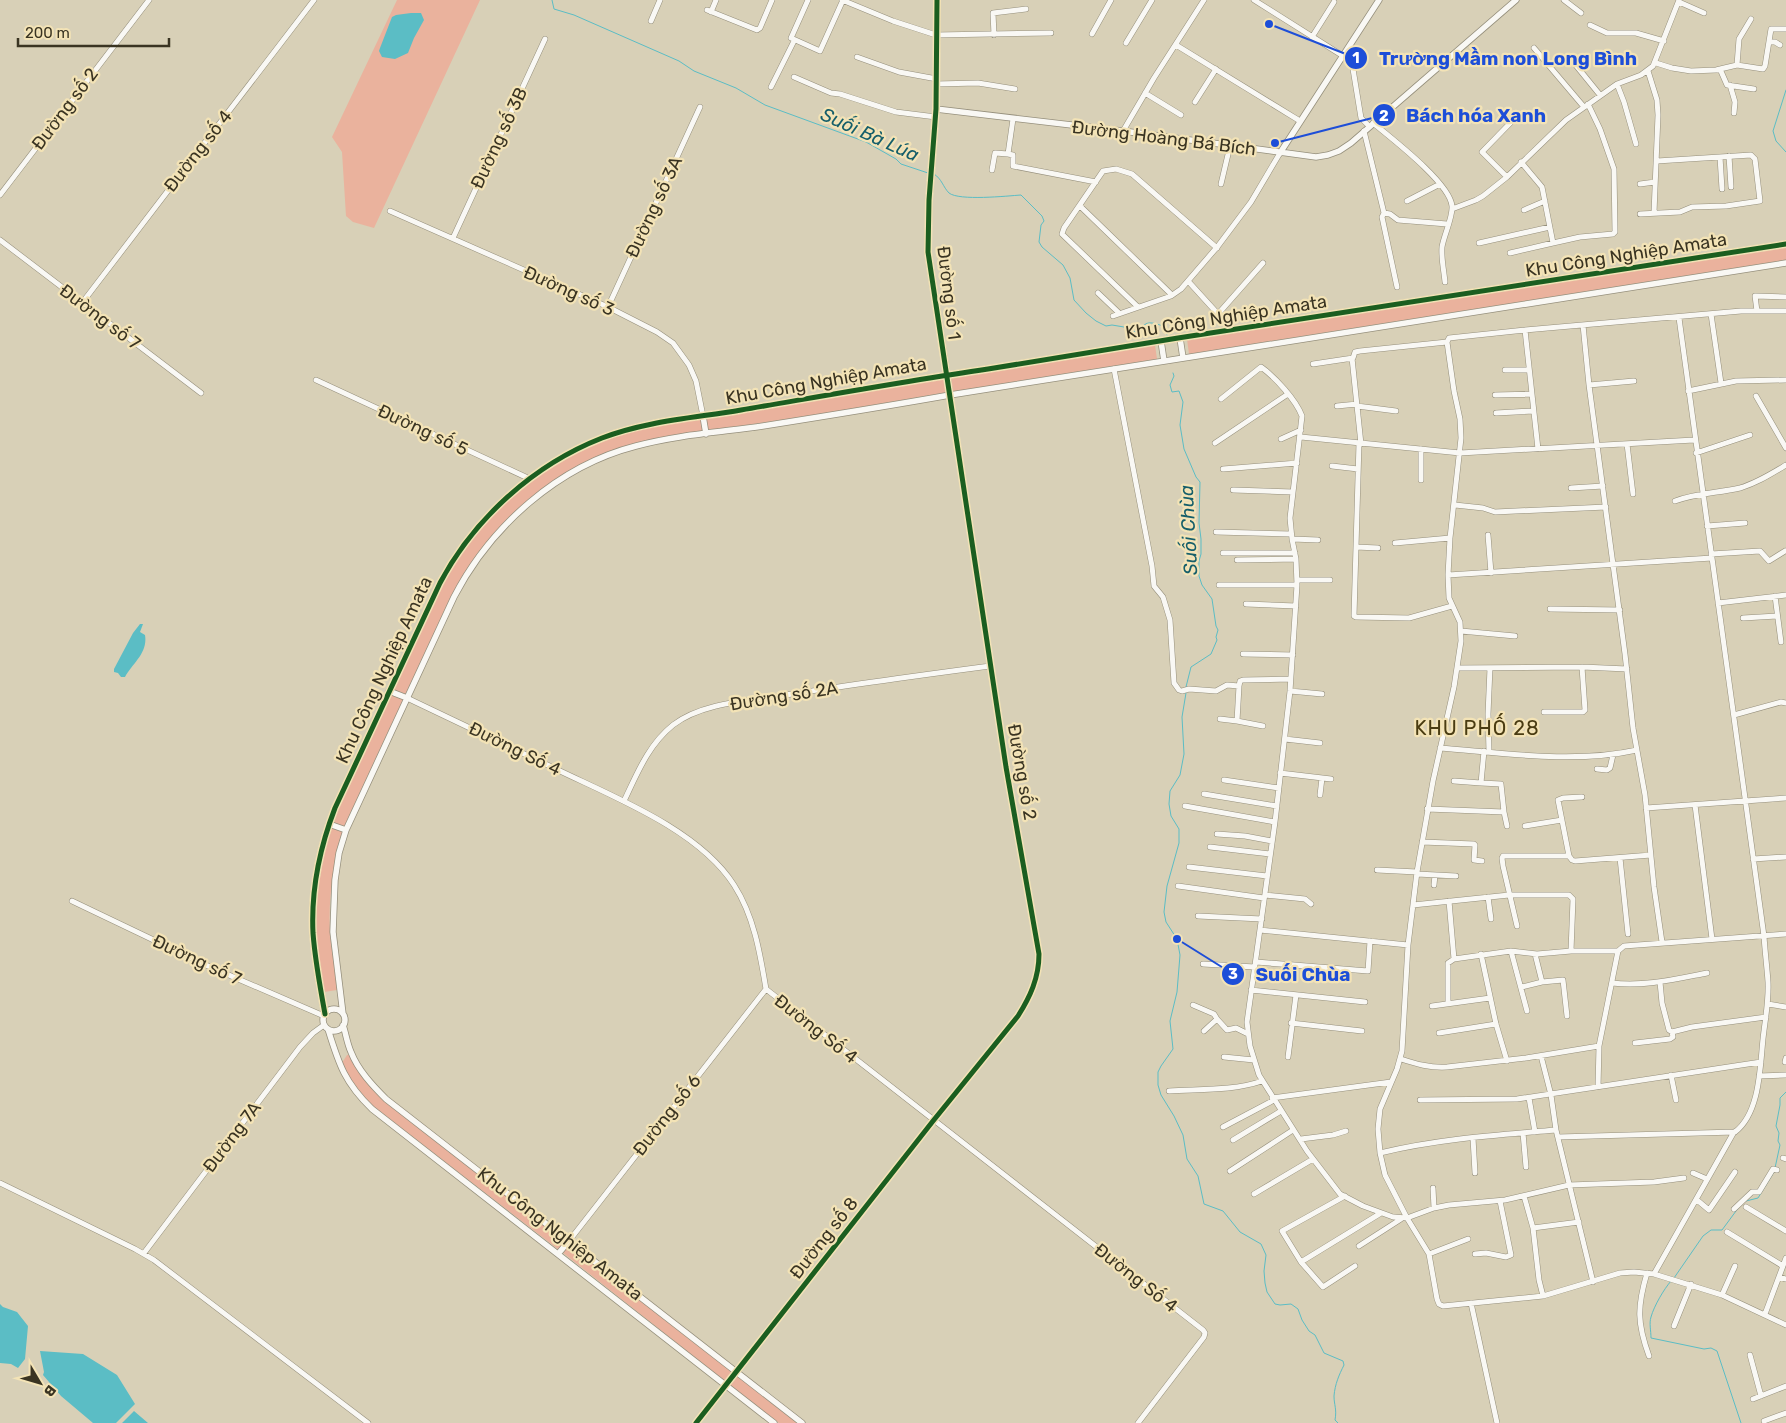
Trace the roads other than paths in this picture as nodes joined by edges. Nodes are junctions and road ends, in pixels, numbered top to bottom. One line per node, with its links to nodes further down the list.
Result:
1 (149, 0): 86 (street, Đường số 2)
2 (314, 0): 113 (street, Đường số 4)
3 (660, 0): 22 (street)
4 (716, 0): 5 (street)
5 (772, 0)
6 (808, 0): 31 (street)
7 (842, 0): 27 (street); 31 (street)
8 (937, 0): 27 (street, Đường số 1)
9 (1111, 0): 26 (street)
10 (1152, 0): 34 (street)
11 (1204, 0): 35 (street)
12 (1254, 0): 29 (street)
13 (1378, 0): 38 (street)
14 (1516, 0): 66 (street, Đường Hoàng Bá Bích)
15 (1564, 0): 20 (street)
16 (1679, 1): 19 (street); 32 (street)
17 (1334, 2): 29 (street)
18 (1026, 9): 28 (street)
19 (1704, 13)
20 (1580, 14)
21 (1752, 20): 42 (street)
22 (651, 21)
23 (1590, 25): 32 (street)
24 (1786, 29): 33 (street)
25 (1051, 33): 28 (street)
26 (1092, 34)
27 (936, 35): 28 (street); 48 (street, Đường số 1)
28 (994, 35)
29 (1312, 37): 38 (street)
30 (545, 39): 98 (street, Đường số 3B)
31 (794, 40): 51 (street)
32 (1664, 41): 41 (street)
33 (1769, 42): 36 (street); 42 (street)
34 (1126, 43)
35 (1176, 45): 43 (street); 54 (street)
36 (1780, 45)
37 (1534, 48): 57 (street)
38 (1343, 56): 65 (street)
39 (857, 57): 48 (street)
40 (1574, 63): 55 (street)
41 (1656, 63): 45 (street); 46 (street)
42 (1737, 66): 45 (street)
43 (1216, 69): 56 (street); 65 (street)
44 (1354, 69): 66 (street)
45 (1720, 69): 50 (street)
46 (1648, 70): 49 (street); 75 (street)
47 (794, 77): 63 (street)
48 (936, 81): 52 (street); 59 (street, Đường số 1)
49 (1617, 84): 55 (street); 69 (street)
50 (1730, 86): 53 (street); 60 (street)
51 (771, 87)
52 (1015, 89)
53 (1754, 89)
54 (1145, 93): 61 (street); 67 (street)
55 (1600, 95): 57 (street)
56 (1195, 102)
57 (1586, 106): 76 (street); 101 (street)
58 (700, 107): 114 (street, Đường số 3A)
59 (936, 109): 63 (street, Đường số 1); 64 (street, Đường Hoàng Bá Bích)
60 (1734, 113)
61 (1181, 115)
62 (1518, 115): 78 (street)
63 (936, 117): 134 (street, Đường số 1)
64 (1013, 119): 67 (street, Đường Hoàng Bá Bích); 72 (street)
65 (1300, 121): 71 (street)
66 (1371, 125): 68 (street, Đường Hoàng Bá Bích); 82 (street)
67 (1123, 131): 70 (street, Đường Hoàng Bá Bích)
68 (1364, 131): 71 (street, Đường Hoàng Bá Bích); 93 (street)
69 (1636, 144)
70 (1230, 146): 71 (street, Đường Hoàng Bá Bích); 81 (street)
71 (1280, 153): 103 (street)
72 (1008, 154): 77 (street); 79 (street)
73 (1729, 156): 74 (street); 84 (street); 94 (street)
74 (1720, 157): 75 (street); 85 (street)
75 (1657, 161): 80 (street)
76 (1522, 162): 78 (street); 88 (street)
77 (992, 170)
78 (1507, 177): 90 (street)
79 (1096, 182): 89 (street); 103 (street)
80 (1655, 182): 83 (street); 94 (street)
81 (1221, 184)
82 (1440, 184): 87 (street); 90 (street)
83 (1640, 184)
84 (1732, 187)
85 (1722, 189)
86 (0, 194)
87 (1407, 201)
88 (1545, 201): 91 (street); 97 (street)
89 (1080, 206): 111 (street); 115 (street)
90 (1452, 208): 96 (street)
91 (1524, 210)
92 (390, 211): 98 (street, Đường số 3)
93 (1384, 213): 96 (street); 109 (street)
94 (1654, 213): 95 (street)
95 (1640, 214)
96 (1447, 224): 108 (street)
97 (1550, 227): 100 (street); 101 (street)
98 (453, 238): 114 (street, Đường số 3)
99 (0, 240): 113 (street, Đường số 7)
100 (1479, 243)
101 (1553, 243): 104 (street)
102 (1786, 244): 124 (street, Khu Công Nghiệp Amata)
103 (1217, 248): 107 (street)
104 (1510, 253)
105 (1264, 263): 107 (street)
106 (1786, 263): 127 (street, Khu Công Nghiệp Amata)
107 (1188, 281): 111 (street)
108 (1444, 282)
109 (1397, 286)
110 (1098, 293): 118 (street)
111 (1172, 295): 115 (street)
112 (1786, 297): 116 (street)
113 (82, 302): 141 (street, Đường số 7)
114 (608, 307): 153 (street, Đường số 3)
115 (1138, 307): 118 (street)
116 (1757, 311): 117 (street); 119 (street)
117 (1786, 311)
118 (1119, 314): 120 (street)
119 (1711, 314): 121 (street); 138 (street)
120 (1113, 316)
121 (1679, 318): 122 (street); 140 (street)
122 (1583, 325): 123 (street); 139 (street)
123 (1525, 330): 126 (street); 133 (street)
124 (1180, 338): 125 (street, Khu Công Nghiệp Amata); 127 (street)
125 (1161, 341): 129 (street); 134 (street, Khu Công Nghiệp Amata)
126 (1447, 342): 128 (street); 167 (street)
127 (1183, 358): 129 (street, Khu Công Nghiệp Amata)
128 (1352, 358): 130 (street); 148 (street)
129 (1164, 361): 131 (street, Khu Công Nghiệp Amata)
130 (1314, 364)
131 (1114, 369): 144 (street, Khu Công Nghiệp Amata); 227 (street)
132 (1505, 370): 133 (street)
133 (1529, 370): 143 (street)
134 (946, 375): 144 (street, Đường số 1); 153 (street, Khu Công Nghiệp Amata)
135 (316, 380): 174 (street, Đường số 5)
136 (1786, 380): 138 (street)
137 (1634, 381): 139 (street)
138 (1721, 383): 140 (street)
139 (1589, 385): 163 (street)
140 (1688, 390): 159 (street)
141 (201, 393)
142 (1288, 394): 147 (street); 154 (street); 161 (street)
143 (1532, 394): 145 (street); 151 (street)
144 (950, 395): 155 (street, Khu Công Nghiệp Amata); 221 (street, Đường số 2)
145 (1495, 395)
146 (1756, 396): 164 (street)
147 (1221, 399)
148 (1357, 405): 149 (street); 150 (street); 160 (street)
149 (1337, 406)
150 (1396, 411)
151 (1534, 411): 152 (street); 166 (street)
152 (1496, 413)
153 (703, 416): 155 (street); 174 (street, Khu Công Nghiệp Amata)
154 (1301, 430): 157 (street); 158 (street)
155 (706, 434): 231 (street, Khu Công Nghiệp Amata)
156 (1750, 435): 168 (street)
157 (1301, 437): 160 (street); 169 (street)
158 (1281, 439)
159 (1694, 440): 162 (street); 168 (street)
160 (1360, 443): 165 (street); 173 (street)
161 (1215, 444)
162 (1628, 444): 163 (street); 180 (street)
163 (1597, 445): 166 (street); 176 (street)
164 (1786, 448)
165 (1421, 449): 167 (street); 175 (street)
166 (1538, 449): 167 (street)
167 (1460, 453): 183 (street)
168 (1696, 453): 181 (street)
169 (1297, 463): 172 (street); 179 (street)
170 (1332, 466): 173 (street)
171 (1786, 466): 181 (street)
172 (1223, 469)
173 (1358, 469): 193 (street)
174 (530, 479): 228 (street, Khu Công Nghiệp Amata)
175 (1421, 480)
176 (1603, 486): 177 (street); 184 (street)
177 (1571, 488)
178 (1233, 490): 179 (street)
179 (1293, 492): 189 (street)
180 (1633, 494)
181 (1703, 494): 182 (street); 186 (street)
182 (1675, 502)
183 (1455, 505): 184 (street); 190 (street)
184 (1606, 507): 200 (street)
185 (1745, 523): 186 (street)
186 (1707, 526): 198 (street)
187 (1216, 532): 189 (street)
188 (1488, 535): 201 (street)
189 (1291, 536): 191 (street); 197 (street)
190 (1450, 538): 192 (street); 202 (street)
191 (1318, 540)
192 (1395, 542)
193 (1356, 547): 194 (street); 211 (street)
194 (1378, 548)
195 (1785, 551): 198 (street)
196 (1223, 552): 197 (street)
197 (1295, 556): 199 (street); 204 (street)
198 (1712, 556): 200 (street); 208 (street)
199 (1237, 560)
200 (1614, 565): 201 (street); 213 (street)
201 (1492, 573): 202 (street)
202 (1448, 575): 211 (street)
203 (1330, 580): 204 (street)
204 (1297, 583): 205 (street); 210 (street)
205 (1219, 585)
206 (1786, 595): 207 (street)
207 (1775, 596): 208 (street); 214 (street)
208 (1718, 603): 234 (street)
209 (1246, 604): 210 (street)
210 (1296, 606): 220 (street)
211 (1452, 606): 216 (street)
212 (1550, 609): 213 (street)
213 (1620, 610): 225 (street)
214 (1777, 616): 215 (street); 218 (street)
215 (1743, 618)
216 (1461, 631): 217 (street); 223 (street)
217 (1515, 636)
218 (1780, 642)
219 (1243, 654): 220 (street)
220 (1293, 655): 226 (street)
221 (990, 666): 256 (street, Đường số 2A); 368 (street, Đường số 2)
222 (1582, 667): 224 (street); 225 (street); 233 (street)
223 (1458, 668): 224 (street); 240 (street)
224 (1490, 668): 242 (street)
225 (1627, 669): 241 (street)
226 (1290, 679): 227 (street); 229 (street)
227 (1239, 686): 236 (street)
228 (390, 691): 231 (street); 266 (street, Khu Công Nghiệp Amata)
229 (1290, 692): 230 (street); 238 (street)
230 (1322, 694)
231 (407, 698): 256 (street, Đường Số 4); 269 (street, Khu Công Nghiệp Amata)
232 (1786, 703): 234 (street)
233 (1544, 712)
234 (1734, 715): 257 (street)
235 (1220, 719): 236 (street)
236 (1237, 721): 237 (street)
237 (1264, 726)
238 (1284, 739): 239 (street); 245 (street)
239 (1320, 743)
240 (1440, 748): 242 (street); 262 (street)
241 (1637, 750): 243 (street); 261 (street)
242 (1487, 752): 243 (street); 250 (street)
243 (1613, 755): 244 (street)
244 (1597, 770)
245 (1280, 773): 246 (street); 251 (street)
246 (1322, 778): 247 (street); 253 (street)
247 (1330, 779)
248 (1224, 780): 251 (street)
249 (1454, 781): 250 (street)
250 (1481, 783): 263 (street)
251 (1279, 788): 260 (street)
252 (1204, 794): 260 (street)
253 (1320, 795)
254 (1582, 797): 264 (street)
255 (1786, 798): 257 (street)
256 (624, 801): 321 (street, Đường Số 4)
257 (1744, 801): 258 (street); 279 (street)
258 (1695, 805): 261 (street); 304 (street)
259 (1185, 806): 265 (street)
260 (1276, 806): 265 (street)
261 (1646, 808): 275 (street)
262 (1427, 809): 263 (street); 272 (street)
263 (1504, 812): 267 (street)
264 (1562, 820): 268 (street); 276 (street)
265 (1274, 822): 271 (street)
266 (329, 824): 269 (street); 333 (street, Khu Công Nghiệp Amata)
267 (1507, 826)
268 (1525, 826)
269 (346, 830): 332 (street, Khu Công Nghiệp Amata)
270 (1217, 834): 271 (street)
271 (1272, 840): 274 (street)
272 (1422, 842): 280 (street); 283 (street)
273 (1210, 847): 274 (street)
274 (1270, 854): 285 (street)
275 (1650, 855): 278 (street); 306 (street)
276 (1569, 856): 278 (street); 289 (street)
277 (1786, 857): 279 (street)
278 (1620, 858): 301 (street)
279 (1753, 859): 303 (street)
280 (1482, 861)
281 (1189, 866): 285 (street)
282 (1377, 870): 283 (street)
283 (1417, 873): 284 (street); 295 (street)
284 (1435, 875): 286 (street); 287 (street)
285 (1267, 876): 290 (street)
286 (1456, 876)
287 (1434, 885)
288 (1178, 886): 290 (street)
289 (1509, 895): 291 (street); 299 (street); 309 (street)
290 (1265, 896): 294 (street); 297 (street)
291 (1488, 897): 293 (street); 298 (street)
292 (72, 901): 333 (street, Đường số 7)
293 (1449, 901): 295 (street); 313 (street)
294 (1311, 904)
295 (1413, 905): 307 (street)
296 (1198, 916): 297 (street)
297 (1262, 919): 300 (street)
298 (1491, 919)
299 (1517, 926)
300 (1260, 930): 305 (street); 315 (street)
301 (1628, 934)
302 (1786, 934): 303 (street)
303 (1764, 936): 304 (street); 327 (street)
304 (1712, 939): 306 (street)
305 (1370, 941): 307 (street); 315 (street)
306 (1662, 942): 310 (street)
307 (1408, 945): 351 (street)
308 (1511, 951): 311 (street); 312 (street); 320 (street)
309 (1571, 951): 310 (street); 312 (street)
310 (1618, 951): 319 (street)
311 (1481, 954): 313 (street); 324 (street)
312 (1535, 954): 317 (street)
313 (1454, 959): 326 (street)
314 (1204, 964): 315 (street)
315 (1255, 964): 322 (street)
316 (1707, 973): 318 (street)
317 (1542, 982): 320 (street); 334 (street)
318 (1660, 982): 319 (street); 343 (street)
319 (1612, 984): 347 (street)
320 (1522, 987): 331 (street)
321 (766, 989): 368 (street, Đường Số 4); 408 (street, Đường số 6)
322 (1252, 990): 323 (street); 344 (street)
323 (1296, 995): 325 (street); 337 (street)
324 (1490, 998): 326 (street); 338 (street)
325 (1365, 1002)
326 (1448, 1004): 329 (street)
327 (1768, 1004): 330 (street); 335 (street)
328 (1193, 1005): 336 (street)
329 (1432, 1006)
330 (1786, 1007)
331 (1527, 1011)
332 (343, 1014): 333 (street); 339 (street)
333 (324, 1015): 340 (street)
334 (1567, 1016)
335 (1766, 1017): 343 (street); 354 (street)
336 (1218, 1019): 341 (street); 344 (street)
337 (1291, 1023): 342 (street); 350 (street)
338 (1496, 1024): 345 (street); 353 (street)
339 (343, 1025): 340 (street); 408 (street, Khu Công Nghiệp Amata)
340 (326, 1027): 410 (street, Đường 7A); 411 (street, Khu Công Nghiệp Amata)
341 (1204, 1031)
342 (1362, 1031)
343 (1672, 1032): 346 (street)
344 (1248, 1034): 352 (street)
345 (1439, 1034)
346 (1635, 1043)
347 (1599, 1046): 348 (street); 360 (street)
348 (1541, 1056): 353 (street); 362 (street)
349 (1224, 1057): 352 (street)
350 (1288, 1057)
351 (1401, 1059): 353 (street); 359 (street)
352 (1254, 1060): 358 (street)
353 (1507, 1061)
354 (1761, 1062): 355 (street); 357 (street)
355 (1671, 1075): 360 (street); 366 (street)
356 (1786, 1075): 357 (street)
357 (1759, 1076): 374 (street)
358 (1262, 1081): 361 (street); 364 (street)
359 (1391, 1082): 364 (street); 380 (street)
360 (1598, 1087): 362 (street)
361 (1169, 1091)
362 (1551, 1095): 363 (street); 371 (street)
363 (1529, 1098): 365 (street); 373 (street)
364 (1273, 1099): 367 (street); 369 (street)
365 (1420, 1100)
366 (1676, 1100)
367 (1281, 1111): 370 (street); 379 (street)
368 (933, 1121): 433 (street, Đường số 8); 444 (street, Đường Số 4)
369 (1222, 1127)
370 (1293, 1130): 378 (street); 384 (street)
371 (1556, 1130): 373 (street); 376 (street)
372 (1346, 1131): 378 (street)
373 (1534, 1132): 375 (street)
374 (1734, 1132): 376 (street); 389 (street)
375 (1523, 1133): 377 (street); 382 (street)
376 (1558, 1137): 391 (street)
377 (1473, 1138): 380 (street); 386 (street)
378 (1301, 1139): 381 (street)
379 (1233, 1140)
380 (1380, 1153): 402 (street)
381 (1313, 1159): 393 (street); 394 (street)
382 (1526, 1167)
383 (1775, 1170): 400 (street)
384 (1230, 1171)
385 (1735, 1172): 396 (street)
386 (1475, 1173)
387 (1693, 1173): 389 (street)
388 (1684, 1178): 391 (street)
389 (1707, 1179): 396 (street)
390 (0, 1183): 410 (street)
391 (1569, 1185): 395 (street); 403 (street)
392 (1433, 1188): 398 (street)
393 (1254, 1194)
394 (1345, 1196): 401 (street); 415 (street)
395 (1524, 1196): 397 (street); 404 (street)
396 (1697, 1200): 420 (street)
397 (1500, 1201): 398 (street); 413 (street)
398 (1434, 1208): 402 (street)
399 (1746, 1208): 405 (street)
400 (1734, 1209)
401 (1381, 1213): 402 (street); 415 (street)
402 (1405, 1218): 409 (street); 412 (street)
403 (1579, 1222): 404 (street); 423 (street)
404 (1533, 1228): 426 (street)
405 (1786, 1231)
406 (1727, 1232): 418 (street)
407 (1468, 1239): 412 (street)
408 (569, 1241): 411 (street); 433 (street, Khu Công Nghiệp Amata)
409 (1358, 1246)
410 (144, 1253): 440 (street)
411 (558, 1254): 434 (street, Khu Công Nghiệp Amata)
412 (1429, 1254): 427 (street)
413 (1475, 1254)
414 (1786, 1258): 418 (street)
415 (1301, 1262): 416 (street)
416 (1355, 1266)
417 (1736, 1266): 425 (street)
418 (1783, 1266): 421 (street)
419 (1647, 1273): 420 (street); 423 (street); 431 (street)
420 (1654, 1274): 424 (street)
421 (1779, 1277): 422 (street); 428 (street)
422 (1786, 1279)
423 (1594, 1282): 426 (street)
424 (1691, 1284): 425 (street); 430 (street)
425 (1722, 1295): 428 (street)
426 (1542, 1296): 427 (street)
427 (1471, 1303): 445 (street)
428 (1764, 1314): 429 (street)
429 (1786, 1325)
430 (1674, 1326)
431 (1649, 1356)
432 (1750, 1356): 436 (street)
433 (736, 1372): 434 (street); 443 (street, Khu Công Nghiệp Amata)
434 (725, 1386): 441 (street); 442 (street, Khu Công Nghiệp Amata)
435 (1786, 1386): 436 (street)
436 (1761, 1396): 437 (street)
437 (1753, 1399)
438 (1786, 1413): 439 (street)
439 (1764, 1421)
440 (368, 1423)
441 (696, 1423)
442 (774, 1423)
443 (802, 1423)
444 (1138, 1423)
445 (1497, 1423)

